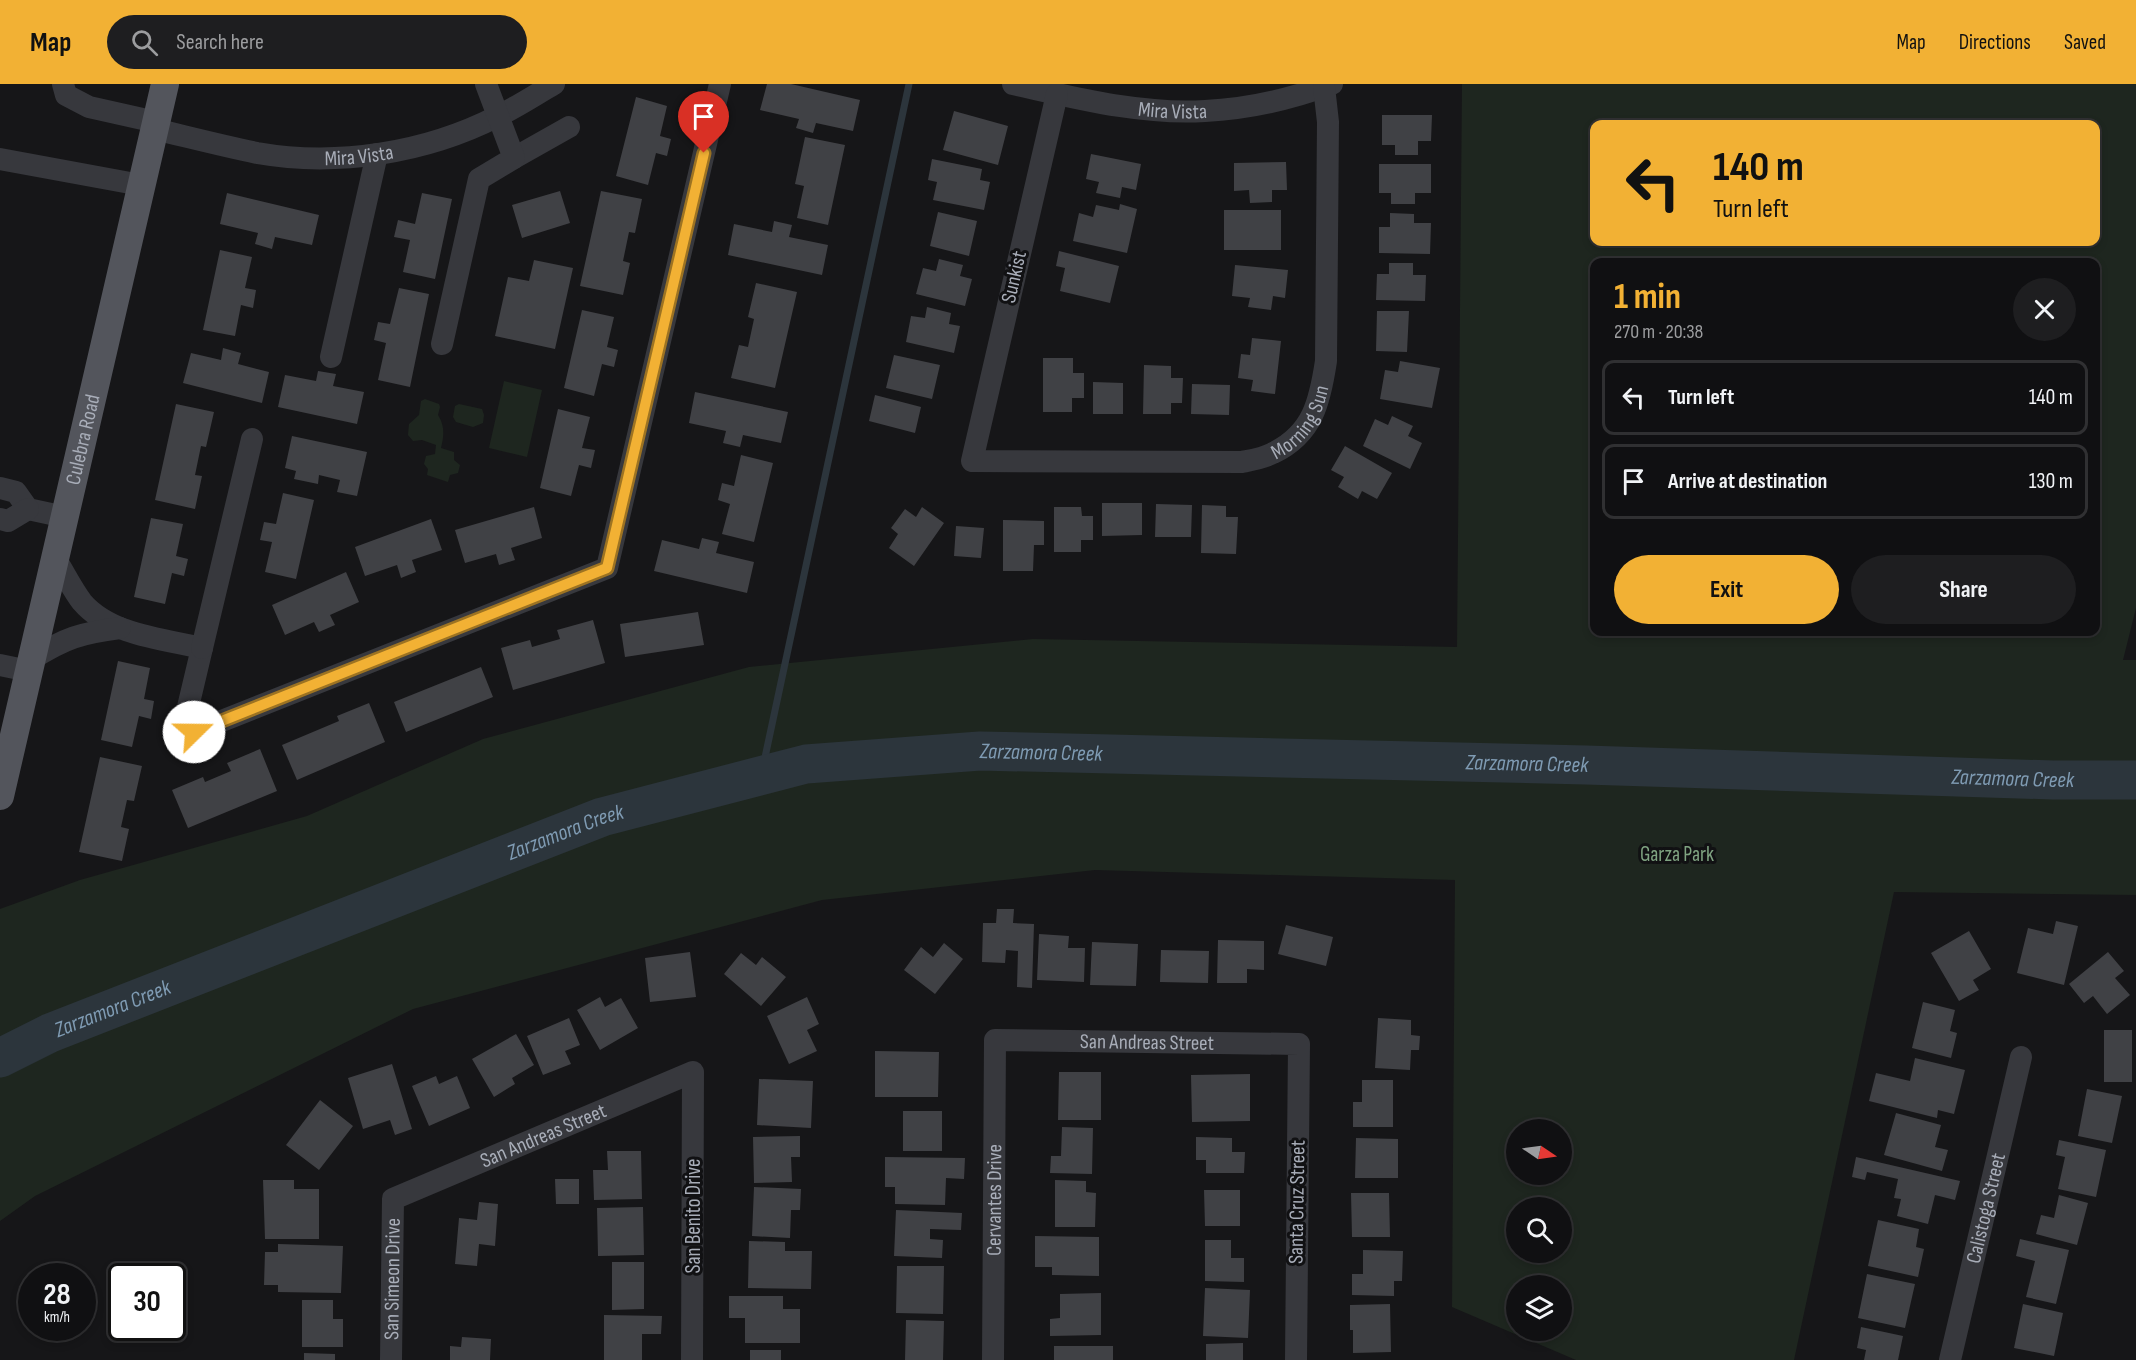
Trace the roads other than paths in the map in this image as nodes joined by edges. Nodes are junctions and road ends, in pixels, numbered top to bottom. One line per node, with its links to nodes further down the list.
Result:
1 (63, 84): 10 (street, Mira Vista)
2 (165, 84): 10 (main road, Culebra Road)
3 (486, 84): 9 (street)
4 (554, 84): 9 (street, Mira Vista)
5 (720, 84): 26 (street)
6 (1013, 84): 8 (street, Mira Vista)
7 (1328, 85): 8 (street, Mira Vista); 19 (street, Morning Sun)
8 (1057, 94): 19 (street, Sunkist)
9 (498, 116): 12 (street, Mira Vista); 13 (street)
10 (155, 126): 12 (street, Mira Vista); 15 (main road, Culebra Road)
11 (569, 127): 13 (street)
12 (377, 154): 17 (street)
13 (514, 158): 16 (street)
14 (0, 159): 15 (street)
15 (141, 185): 22 (main road, Culebra Road)
16 (442, 344)
17 (331, 357)
18 (252, 439): 26 (street)
19 (972, 461)
20 (0, 488): 21 (street)
21 (28, 509): 22 (street); 23 (street)
22 (65, 517): 24 (main road, Culebra Road)
23 (0, 519)
24 (55, 558): 25 (street); 28 (main road, Culebra Road)
25 (120, 628): 26 (street); 28 (street)
26 (202, 648)
27 (0, 665): 28 (street)
28 (30, 665): 29 (main road, Culebra Road)
29 (0, 796)
30 (995, 1041): 31 (street, San Andreas Street); 37 (street, Cervantes Drive)
31 (1299, 1044): 38 (street, Santa Cruz Street)
32 (2021, 1057): 39 (street, Calistoga Street)
33 (693, 1072): 34 (street, San Andreas Street); 36 (street, San Benito Drive)
34 (393, 1198): 35 (street, San Simeon Drive)
35 (391, 1360)
36 (692, 1360)
37 (993, 1360)
38 (1296, 1360)
39 (1950, 1360)

